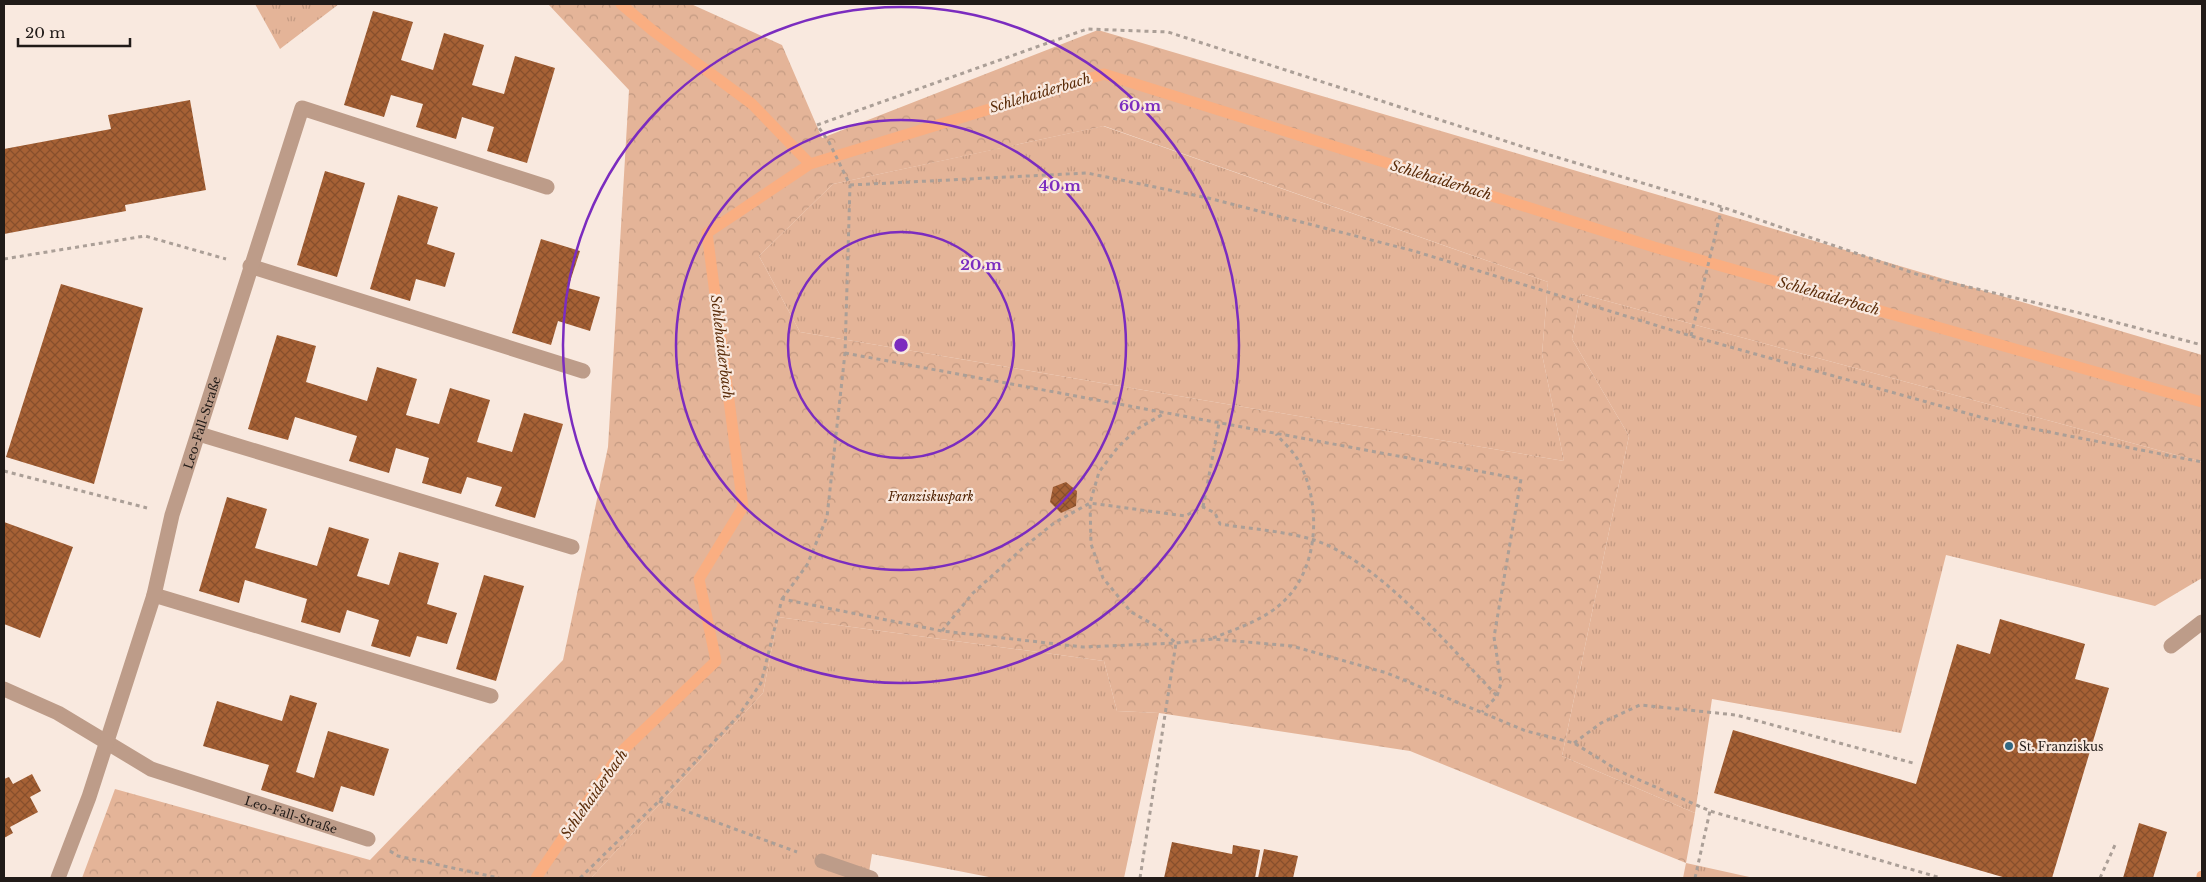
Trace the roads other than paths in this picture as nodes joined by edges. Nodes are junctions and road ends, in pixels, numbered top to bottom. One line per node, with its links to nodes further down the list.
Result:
1 (547, 187): 2 (street, Leo-Fall-Straße)
2 (250, 266): 3 (street); 4 (street, Leo-Fall-Straße)
3 (583, 371)
4 (199, 434): 5 (street); 6 (street, Leo-Fall-Straße)
5 (572, 547)
6 (154, 595): 10 (street); 11 (street, Leo-Fall-Straße)
7 (2202, 622): 8 (street)
8 (2171, 646)
9 (4, 689): 11 (street)
10 (491, 696)
11 (106, 741): 12 (street, Leo-Fall-Straße); 14 (street, Leo-Fall-Straße)
12 (368, 839)
13 (822, 861): 15 (street)
14 (58, 878)
15 (871, 878)

